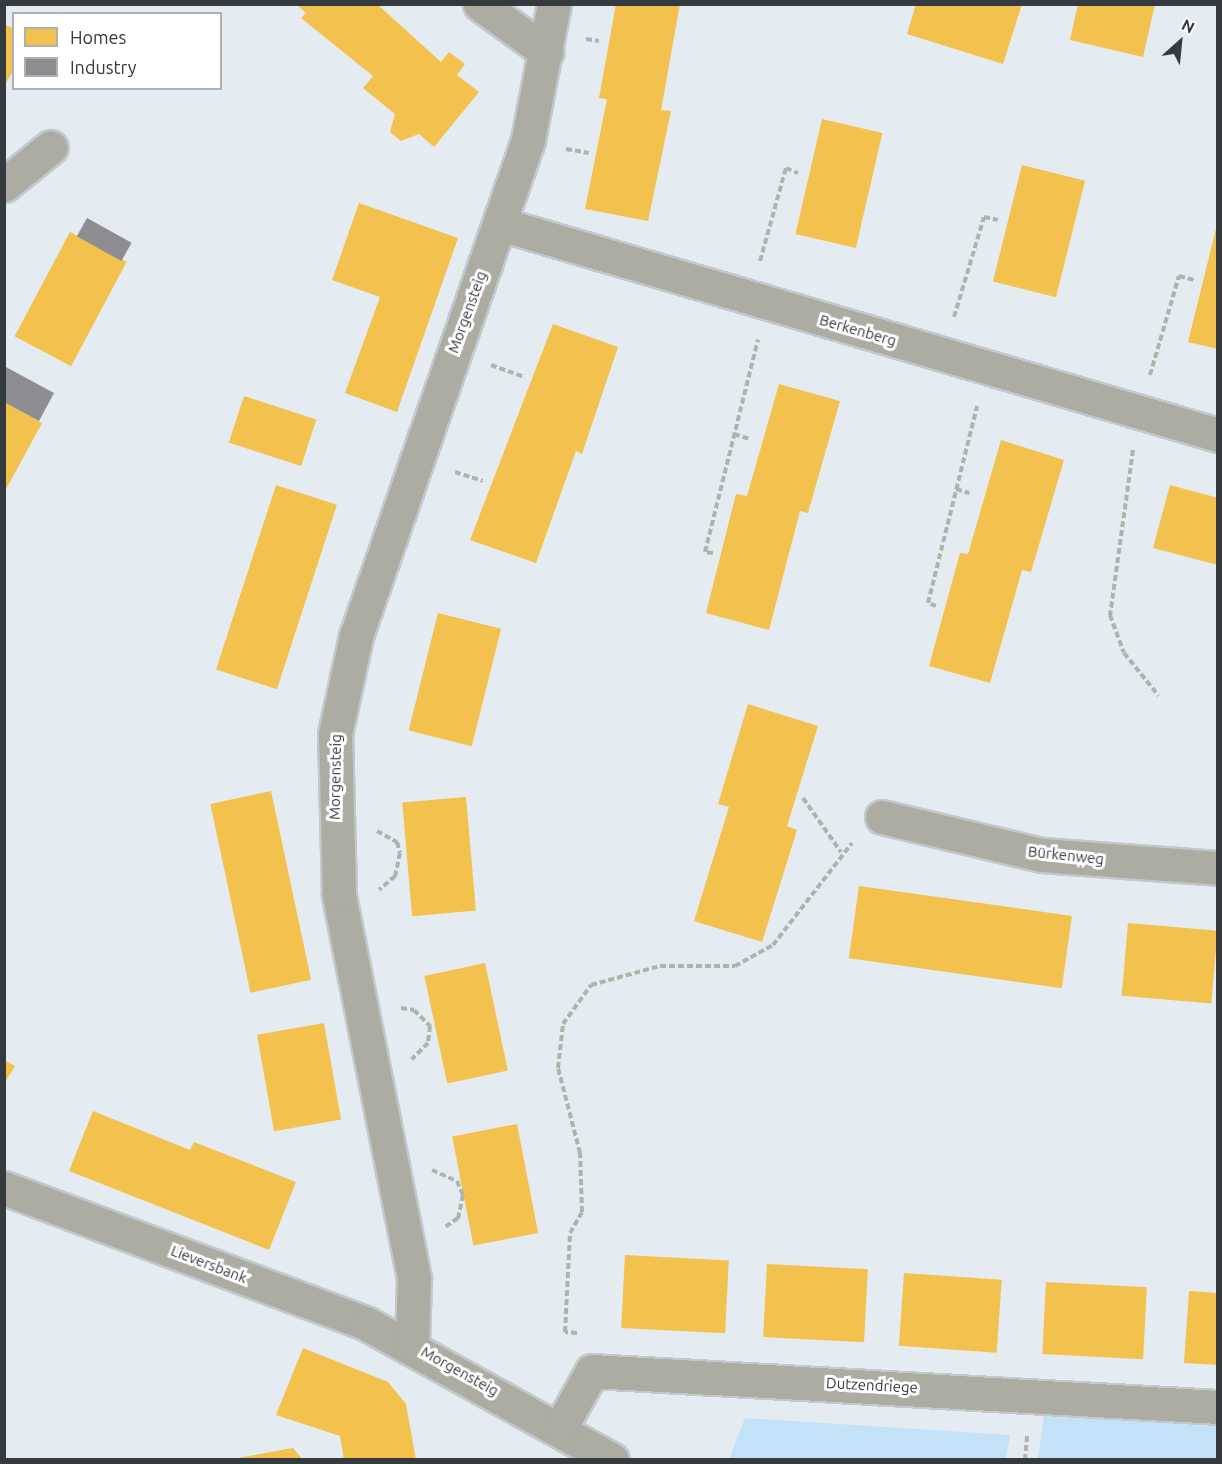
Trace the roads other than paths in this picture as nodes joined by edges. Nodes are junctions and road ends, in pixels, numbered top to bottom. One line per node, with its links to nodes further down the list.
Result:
1 (480, 4): 3 (street)
2 (554, 4): 3 (street, Morgensteig)
3 (546, 52): 6 (street, Morgensteig)
4 (51, 147): 5 (street)
5 (4, 184)
6 (500, 224): 7 (street, Berkenberg); 11 (street, Morgensteig)
7 (1218, 435)
8 (882, 817): 9 (street, Bürkenweg)
9 (1218, 868)
10 (4, 1188): 11 (street, Lieversbank)
11 (412, 1344): 13 (street, Morgensteig)
12 (1218, 1407): 13 (street, Dutzendriege)
13 (560, 1428): 14 (street, Morgensteig)
14 (612, 1460)

